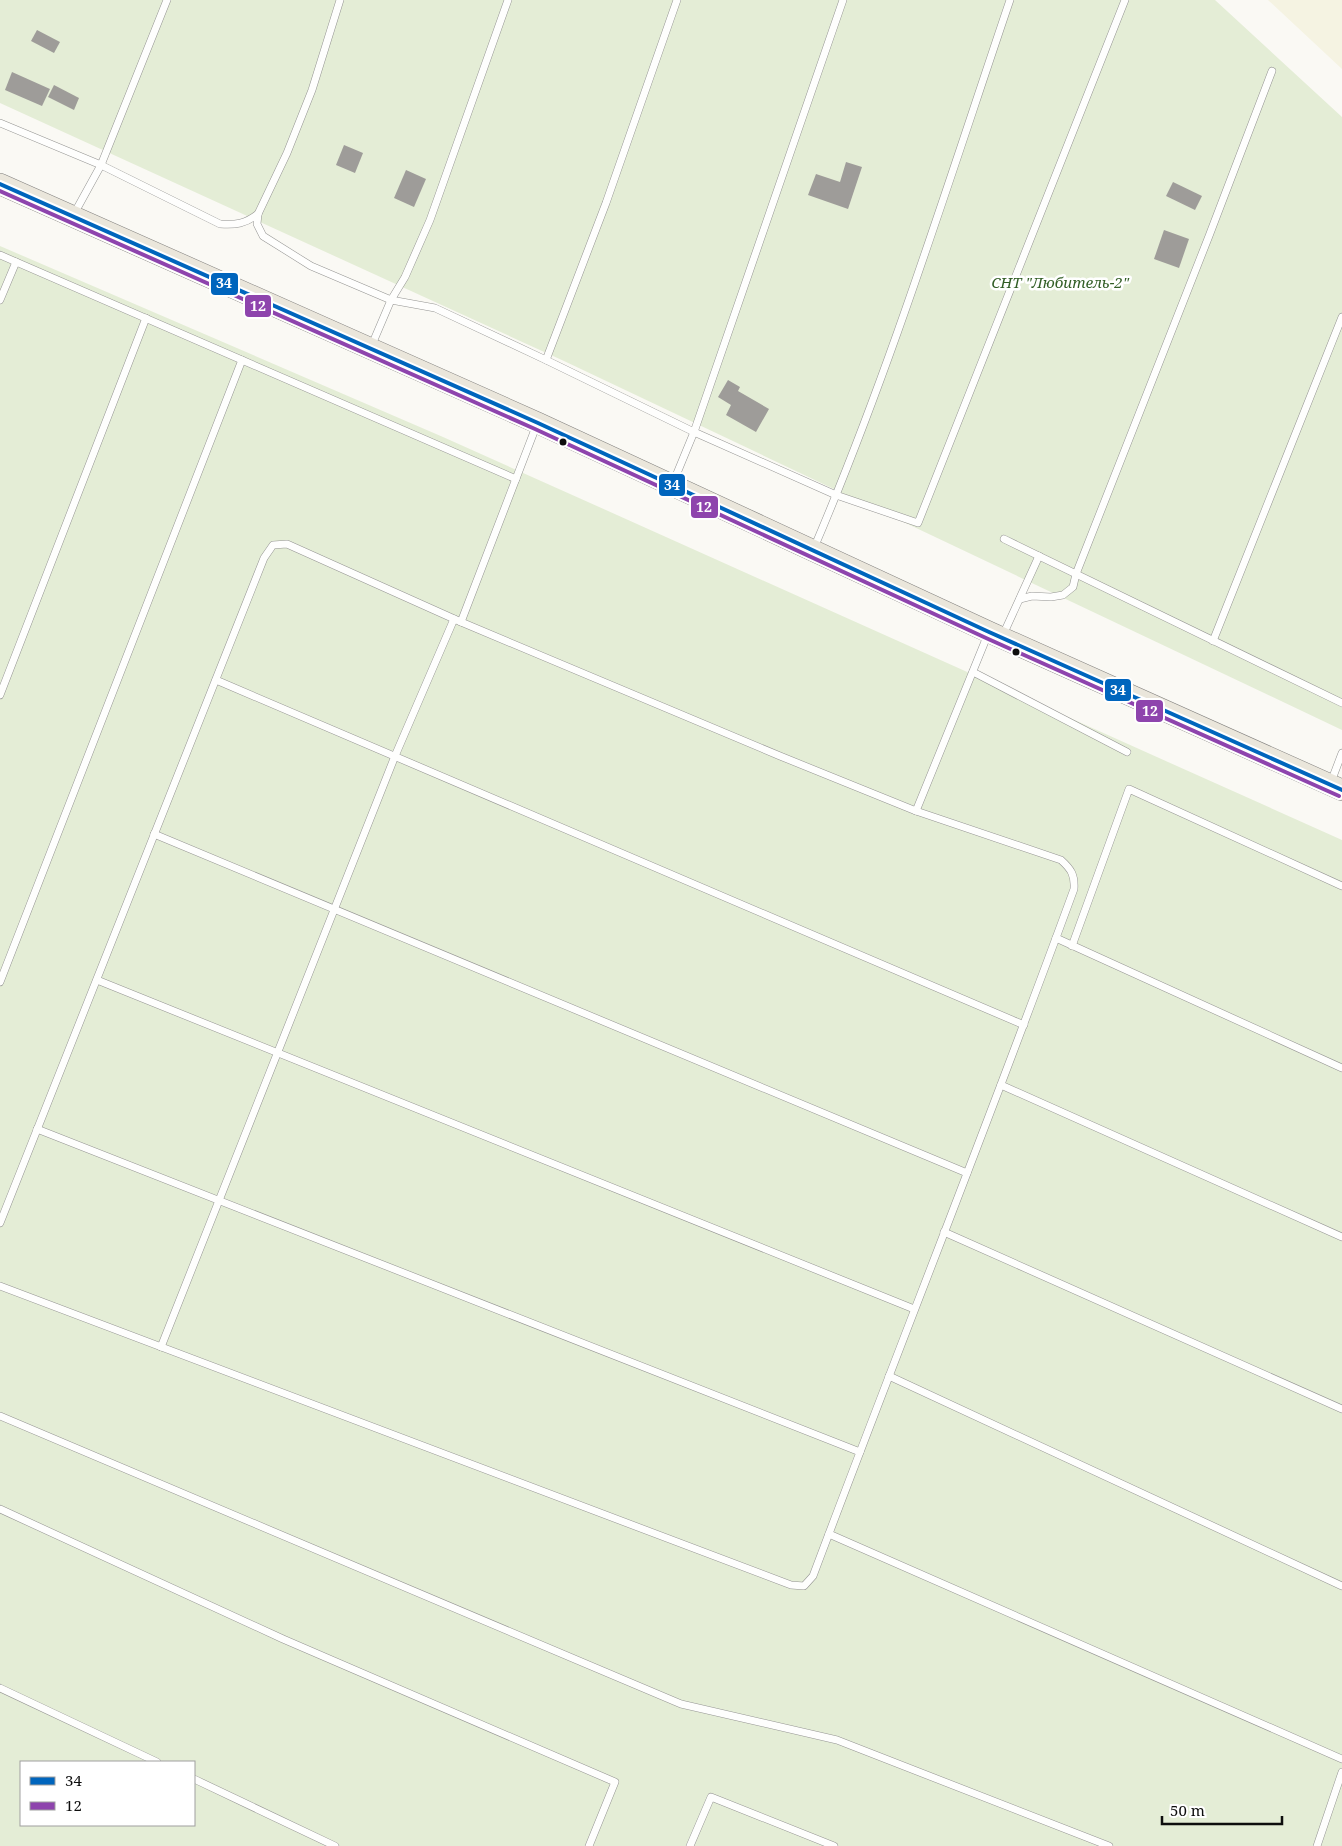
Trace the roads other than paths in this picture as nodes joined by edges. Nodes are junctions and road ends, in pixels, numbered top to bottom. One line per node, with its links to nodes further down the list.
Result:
1 (167, 0): 10 (lane)
2 (340, 0): 12 (lane)
3 (508, 0): 17 (lane)
4 (677, 0): 22 (lane)
5 (843, 0): 24 (lane)
6 (1010, 0): 27 (lane)
7 (1125, 0): 27 (lane)
8 (1272, 71): 31 (lane)
9 (0, 123): 10 (lane)
10 (100, 164): 12 (lane); 13 (lane)
11 (0, 184): 13 (main road)
12 (258, 214): 17 (lane)
13 (73, 217): 20 (main road)
14 (0, 255): 15 (lane)
15 (16, 262): 16 (lane); 19 (lane)
16 (0, 300)
17 (391, 300): 20 (lane); 22 (lane)
18 (1342, 317): 35 (lane)
19 (146, 318): 21 (lane); 38 (lane)
20 (370, 349): 23 (main road)
21 (242, 360): 25 (lane); 51 (lane)
22 (546, 360): 24 (lane)
23 (538, 423): 25 (lane); 26 (main road)
24 (694, 432): 26 (lane); 27 (lane)
25 (516, 479): 33 (lane)
26 (672, 486): 29 (main road)
27 (836, 495): 29 (lane)
28 (1004, 539): 30 (lane)
29 (812, 550): 34 (main road)
30 (1039, 556): 31 (lane); 32 (lane)
31 (1076, 574): 32 (lane); 35 (lane)
32 (1020, 599): 34 (lane)
33 (458, 621): 37 (lane); 42 (lane); 44 (lane)
34 (995, 635): 36 (lane); 43 (main road)
35 (1213, 641): 39 (lane)
36 (973, 672): 40 (lane); 44 (lane)
37 (216, 680): 42 (lane); 45 (lane)
38 (0, 695)
39 (1342, 703)
40 (1127, 752)
41 (1342, 754): 43 (lane)
42 (395, 756): 47 (lane); 52 (lane)
43 (1336, 787)
44 (916, 811): 48 (lane)
45 (154, 834): 47 (lane); 50 (lane)
46 (1342, 886): 49 (lane)
47 (335, 909): 53 (lane); 57 (lane)
48 (1056, 938): 49 (lane); 52 (lane)
49 (1072, 946): 54 (lane)
50 (97, 980): 53 (lane); 56 (lane)
51 (0, 982)
52 (1024, 1025): 55 (lane)
53 (278, 1053): 58 (lane); 63 (lane)
54 (1342, 1068)
55 (1001, 1085): 57 (lane); 61 (lane)
56 (37, 1129): 58 (lane); 59 (lane)
57 (967, 1173): 60 (lane)
58 (218, 1200): 64 (lane); 68 (lane)
59 (0, 1223)
60 (944, 1232): 63 (lane); 66 (lane)
61 (1342, 1237)
62 (0, 1286): 64 (lane)
63 (914, 1309): 65 (lane)
64 (161, 1347): 70 (lane)
65 (889, 1376): 68 (lane); 71 (lane)
66 (1342, 1409)
67 (0, 1416): 81 (lane)
68 (860, 1452): 70 (lane)
69 (0, 1509): 78 (lane)
70 (829, 1534): 73 (lane)
71 (1342, 1586)
72 (0, 1688): 74 (lane)
73 (1342, 1759)
74 (155, 1761)
75 (1342, 1772): 82 (lane)
76 (195, 1779): 77 (lane)
77 (335, 1846)
78 (588, 1846)
79 (690, 1846): 80 (lane)
80 (834, 1846)
81 (1109, 1846)
82 (1317, 1846)

